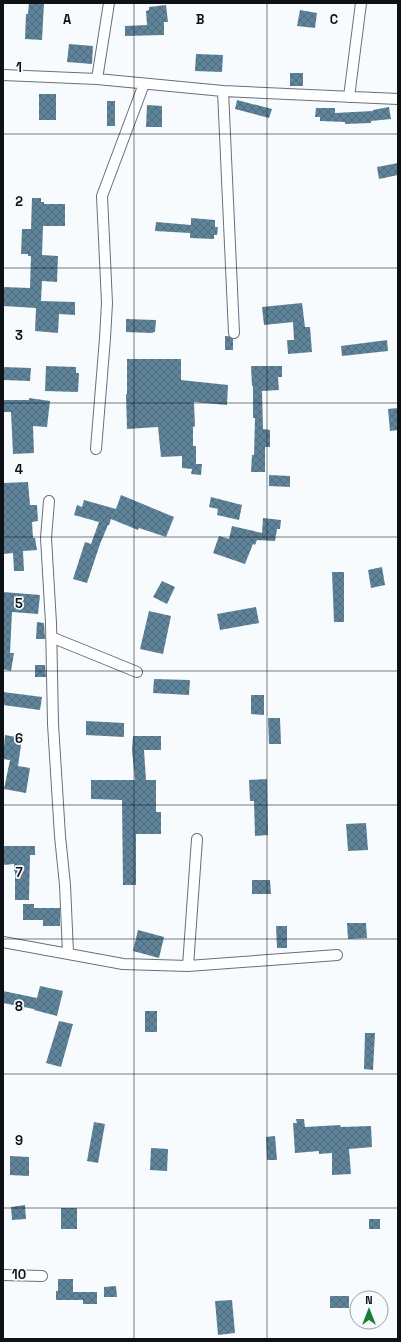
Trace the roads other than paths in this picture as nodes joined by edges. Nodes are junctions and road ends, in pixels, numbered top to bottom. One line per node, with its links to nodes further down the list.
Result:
1 (109, 3): 4 (street)
2 (361, 3): 7 (street)
3 (3, 75): 4 (street)
4 (97, 79): 5 (street)
5 (144, 84): 6 (street); 10 (street)
6 (223, 91): 7 (street); 9 (street)
7 (350, 97): 8 (street)
8 (398, 99)
9 (234, 333)
10 (96, 450)
11 (49, 501): 12 (street)
12 (51, 638): 13 (street); 16 (street)
13 (137, 672)
14 (197, 839): 18 (street)
15 (3, 942): 16 (street)
16 (68, 953): 18 (street)
17 (337, 955): 18 (street)
18 (188, 966)
19 (3, 1275): 20 (street)
20 (42, 1276)

